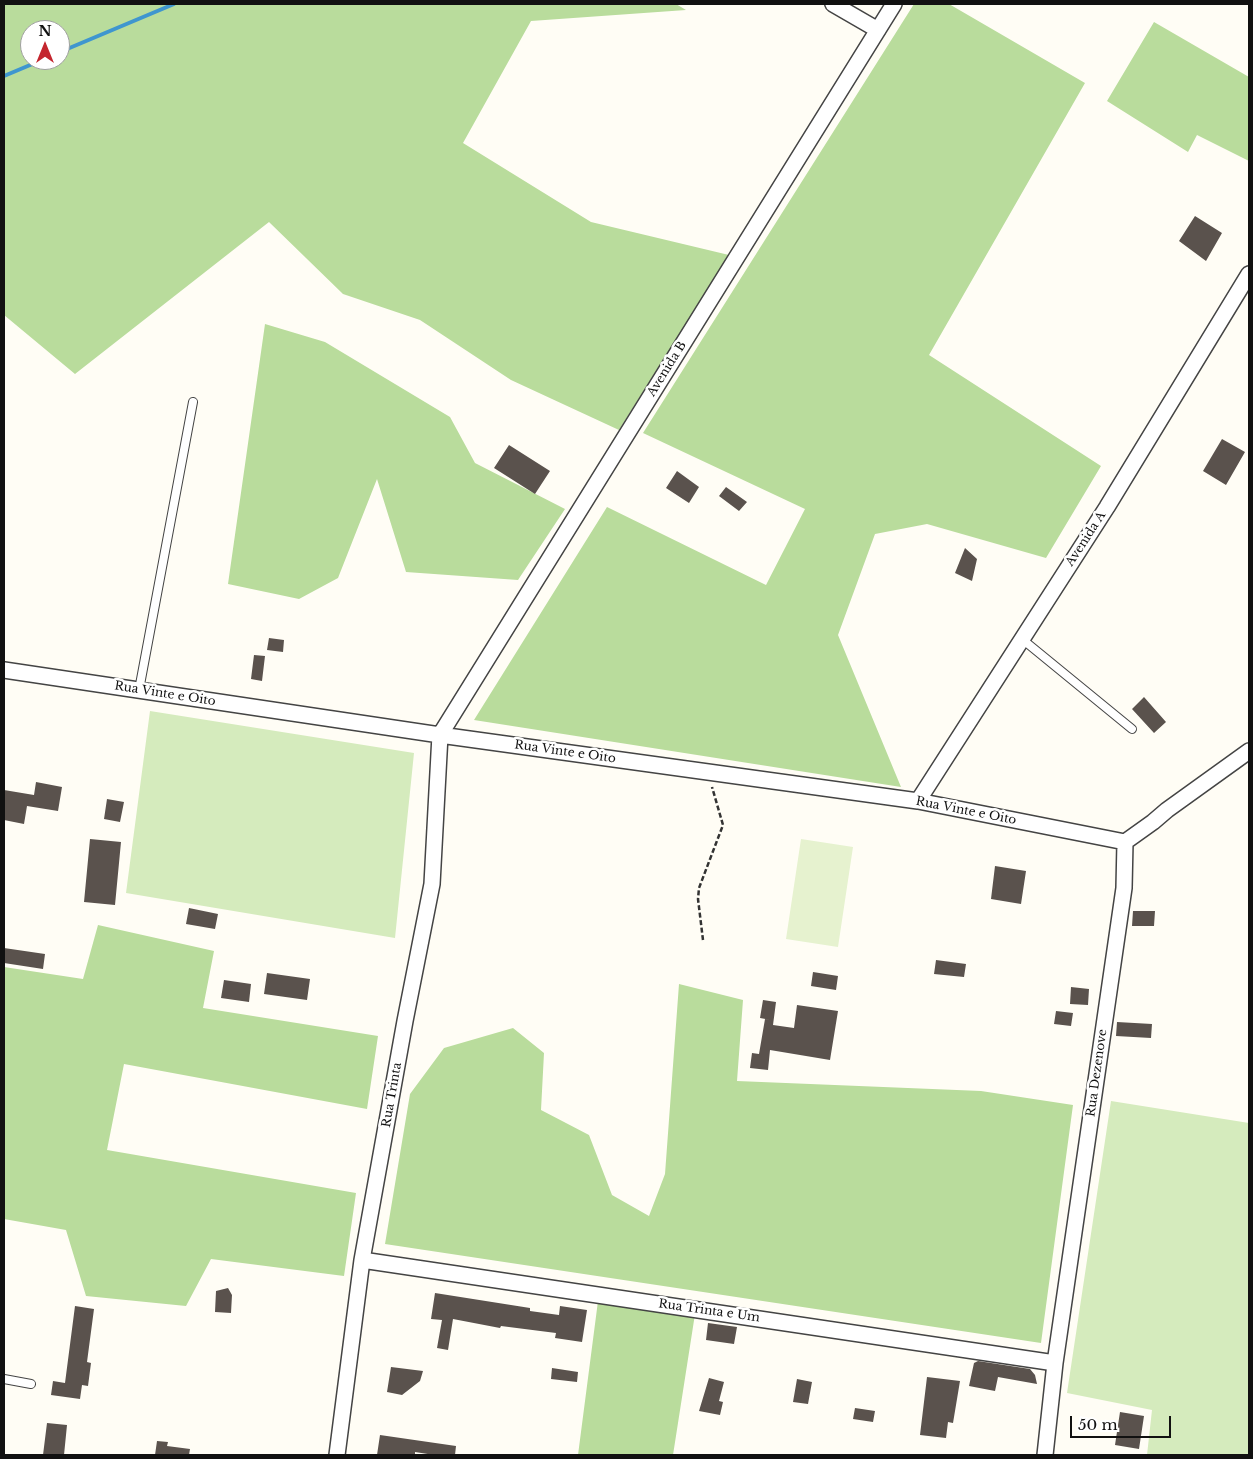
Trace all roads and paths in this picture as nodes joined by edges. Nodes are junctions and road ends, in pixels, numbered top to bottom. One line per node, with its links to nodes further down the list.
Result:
1 (833, 4): 3 (street)
2 (894, 4): 3 (street, Avenida B)
3 (878, 30): 10 (street, Avenida B)
4 (1249, 274): 6 (street, Avenida A)
5 (193, 402): 8 (lane)
6 (1022, 638): 9 (lane); 13 (street, Avenida A)
7 (4, 670): 8 (street, Rua Vinte e Oito)
8 (139, 690): 10 (street, Rua Vinte e Oito)
9 (1132, 729)
10 (440, 735): 12 (street, Rua Vinte e Oito); 16 (street, Rua Trinta)
11 (1249, 751): 14 (street)
12 (715, 773): 13 (street, Rua Vinte e Oito); 15 (path)
13 (918, 801): 14 (street, Rua Vinte e Oito)
14 (1125, 842): 17 (street, Rua Dezenove)
15 (703, 940)
16 (362, 1260): 17 (street, Rua Trinta e Um); 20 (street, Rua Trinta)
17 (1055, 1363): 21 (street, Rua Dezenove)
18 (4, 1379): 19 (lane)
19 (31, 1384)
20 (337, 1455)
21 (1045, 1455)

